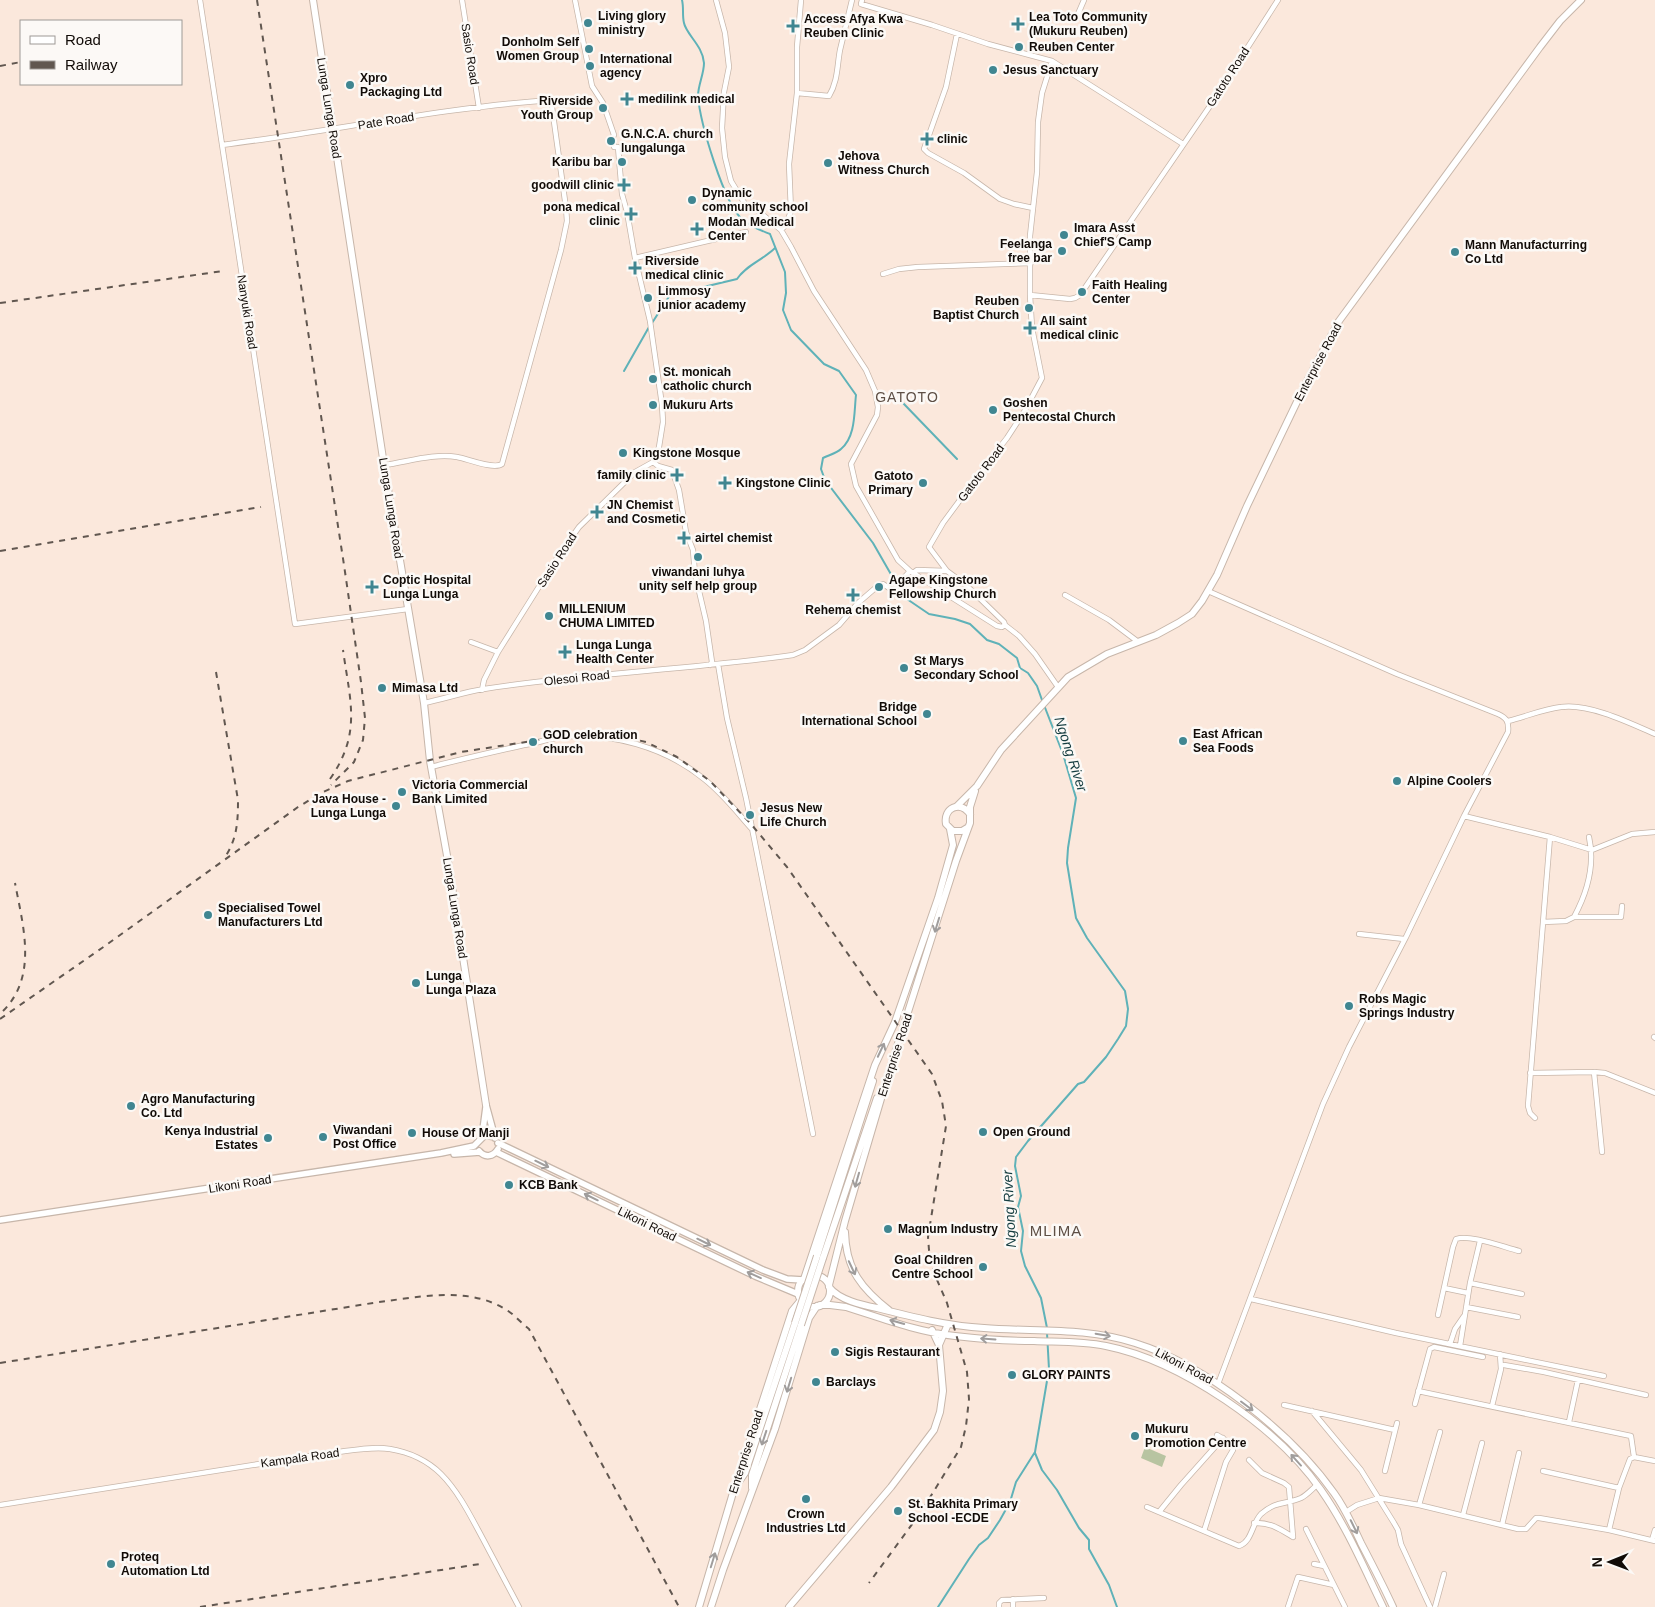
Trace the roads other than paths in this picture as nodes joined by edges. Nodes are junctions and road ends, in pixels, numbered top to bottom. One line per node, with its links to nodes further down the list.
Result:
1 (200, 0): 19 (street, Nanyuki Road)
2 (313, 0): 17 (main road, Lunga Lunga Road)
3 (462, 0): 16 (street, Sasio Road)
4 (575, 0): 23 (street)
5 (716, 0): 21 (street)
6 (801, 0): 15 (street)
7 (853, 0): 11 (street); 15 (street)
8 (1084, 0): 12 (street)
9 (1278, 0): 18 (street, Gatoto Road)
10 (1581, 0): 33 (main road, Enterprise Road)
11 (861, 2): 13 (street)
12 (1078, 14)
13 (957, 34): 14 (street); 20 (street)
14 (1052, 61): 18 (street); 20 (street, Gatoto Road)
15 (797, 93): 21 (street)
16 (479, 108): 17 (street, Pate Road); 28 (street, Pate Road)
17 (332, 129): 19 (street, Pate Road); 28 (main road, Lunga Lunga Road)
18 (1183, 144): 26 (street, Gatoto Road)
19 (222, 145): 35 (street, Nanyuki Road)
20 (1033, 208): 24 (street, Gatoto Road)
21 (781, 230): 30 (street)
22 (746, 232): 23 (street)
23 (635, 258): 27 (street)
24 (1031, 263): 25 (street); 26 (street, Gatoto Road)
25 (883, 274)
26 (1030, 295): 29 (street, Gatoto Road)
27 (652, 462): 39 (street, Sasio Road); 41 (street)
28 (384, 465): 35 (main road, Lunga Lunga Road)
29 (947, 571): 30 (street); 36 (street, Gatoto Road)
30 (911, 572): 31 (street); 36 (street)
31 (899, 583)
32 (892, 590): 40 (street, Olesoi Road)
33 (1208, 591): 37 (main road, Enterprise Road); 45 (street)
34 (1065, 595): 37 (street)
35 (408, 609): 44 (main road, Lunga Lunga Road)
36 (1005, 625): 42 (street, Gatoto Road)
37 (1137, 641): 42 (main road, Enterprise Road)
38 (471, 642): 39 (street)
39 (498, 652): 43 (street, Sasio Road)
40 (718, 664): 41 (street, Olesoi Road); 53 (street)
41 (710, 665): 43 (street, Olesoi Road)
42 (1058, 687): 48 (main road, Enterprise Road)
43 (482, 690): 44 (street, Olesoi Road)
44 (424, 703): 47 (main road, Lunga Lunga Road)
45 (1508, 721): 46 (street); 51 (street)
46 (1655, 734)
47 (431, 767): 53 (street); 69 (main road, Lunga Lunga Road)
48 (977, 786): 49 (main road); 50 (main road)
49 (958, 806): 50 (main road); 54 (main road)
50 (970, 814): 52 (main road)
51 (1464, 816): 57 (street); 63 (street)
52 (967, 828): 54 (main road); 67 (main road, Enterprise Road, one-way to 67)
53 (752, 829): 71 (street)
54 (950, 829): 64 (main road, Enterprise Road, one-way to 54)
55 (1655, 832): 58 (street)
56 (1589, 836): 58 (street)
57 (1550, 837): 58 (street); 61 (street)
58 (1592, 850): 60 (street)
59 (1622, 906): 60 (street)
60 (1574, 917): 61 (street)
61 (1543, 922): 66 (street)
62 (1359, 934): 63 (street)
63 (1404, 940): 90 (street)
64 (875, 1065): 82 (main road, Enterprise Road); 132 (main road, bridge)
65 (1594, 1072): 66 (street); 68 (street); 76 (street)
66 (1530, 1073): 70 (street)
67 (888, 1074): 79 (main road, Enterprise Road, one-way to 79); 134 (main road, one-way to 134, bridge)
68 (1655, 1094)
69 (486, 1105): 72 (street, Lunga Lunga Road); 73 (street, Lunga Lunga Road)
70 (1535, 1118)
71 (813, 1134)
72 (480, 1139): 73 (street); 74 (street); 77 (street, Likoni Road)
73 (496, 1140): 75 (street); 82 (street, one-way to 82)
74 (480, 1152): 75 (street); 77 (street, Likoni Road)
75 (496, 1152): 89 (street, Likoni Road, one-way to 75)
76 (1602, 1152)
77 (110, 1205): 78 (street, Likoni Road)
78 (0, 1221)
79 (845, 1221): 84 (main road, Enterprise Road); 94 (main road, one-way to 94)
80 (1480, 1241): 81 (street); 83 (street); 85 (street)
81 (1519, 1251)
82 (803, 1279): 84 (main road); 89 (main road)
83 (1470, 1283): 86 (street); 87 (street)
84 (829, 1286): 88 (main road, Likoni Road); 92 (main road)
85 (1444, 1288): 86 (street); 95 (street)
86 (1468, 1293): 93 (street)
87 (1522, 1294)
88 (839, 1295): 91 (main road); 94 (main road, Likoni Road)
89 (800, 1297): 92 (main road); 132 (main road, Enterprise Road)
90 (1251, 1299): 102 (street); 111 (street)
91 (836, 1305): 92 (main road, Likoni Road); 100 (main road, Likoni Road, one-way to 91)
92 (819, 1306): 134 (main road, Enterprise Road, one-way to 134)
93 (1466, 1307): 96 (street); 97 (street)
94 (892, 1312): 98 (main road, Likoni Road)
95 (1438, 1315)
96 (1464, 1316): 102 (street); 104 (street)
97 (1518, 1317)
98 (927, 1320): 99 (main road, Likoni Road); 100 (main road)
99 (948, 1324): 101 (main road); 111 (main road, Likoni Road, one-way to 111)
100 (933, 1332): 101 (main road, Likoni Road); 103 (main road)
101 (945, 1334): 103 (main road); 131 (main road, Likoni Road, one-way to 101)
102 (1450, 1344): 104 (street)
103 (939, 1345): 159 (main road)
104 (1460, 1346): 105 (street)
105 (1500, 1354): 106 (street); 108 (street)
106 (1507, 1356): 108 (street); 109 (street)
107 (1483, 1358): 112 (street)
108 (1502, 1367): 110 (street); 116 (street)
109 (1604, 1376)
110 (1578, 1380): 113 (street); 118 (street)
111 (1218, 1384): 141 (main road, Likoni Road, one-way to 141)
112 (1418, 1391): 114 (street); 116 (street)
113 (1646, 1395)
114 (1415, 1404)
115 (1284, 1405): 117 (street)
116 (1492, 1406): 118 (street)
117 (1312, 1411): 120 (street); 135 (street)
118 (1569, 1422): 126 (street)
119 (1397, 1424): 120 (street)
120 (1395, 1430): 129 (street)
121 (1440, 1432): 138 (street)
122 (1217, 1435): 123 (street)
123 (1223, 1438): 140 (street); 148 (street)
124 (1482, 1443): 142 (street)
125 (1519, 1452): 144 (street)
126 (1634, 1457): 128 (street); 133 (street)
127 (1249, 1460): 136 (street)
128 (1655, 1460)
129 (1385, 1471)
130 (1543, 1471): 133 (street)
131 (1317, 1485): 136 (street); 164 (main road, Likoni Road)
132 (735, 1486): 157 (main road, Enterprise Road, one-way to 132)
133 (1619, 1488): 146 (street)
134 (752, 1493): 158 (main road, Enterprise Road)
135 (1379, 1498): 138 (street); 141 (street); 166 (street)
136 (1290, 1500): 143 (street); 143 (street)
137 (0, 1505): 156 (street, Kampala Road)
138 (1419, 1505): 142 (street)
139 (1148, 1507): 140 (street)
140 (1159, 1512): 148 (street)
141 (1346, 1512): 165 (main road, Likoni Road, one-way to 165)
142 (1463, 1514): 144 (street)
143 (1254, 1523): 148 (street)
144 (1502, 1525): 146 (street)
145 (1306, 1529): 151 (street)
146 (1609, 1530): 149 (street)
147 (1655, 1530): 149 (street)
148 (1204, 1531)
149 (1654, 1540)
150 (1314, 1564): 151 (street)
151 (1324, 1566): 153 (street)
152 (1444, 1574): 167 (street)
153 (1334, 1585): 162 (street); 163 (street)
154 (1044, 1598): 155 (street)
155 (1013, 1599): 160 (street); 161 (street)
156 (519, 1607)
157 (699, 1607)
158 (711, 1607)
159 (789, 1607)
160 (999, 1607)
161 (1013, 1607)
162 (1288, 1607)
163 (1345, 1607)
164 (1383, 1607)
165 (1393, 1607)
166 (1430, 1607)
167 (1435, 1607)

